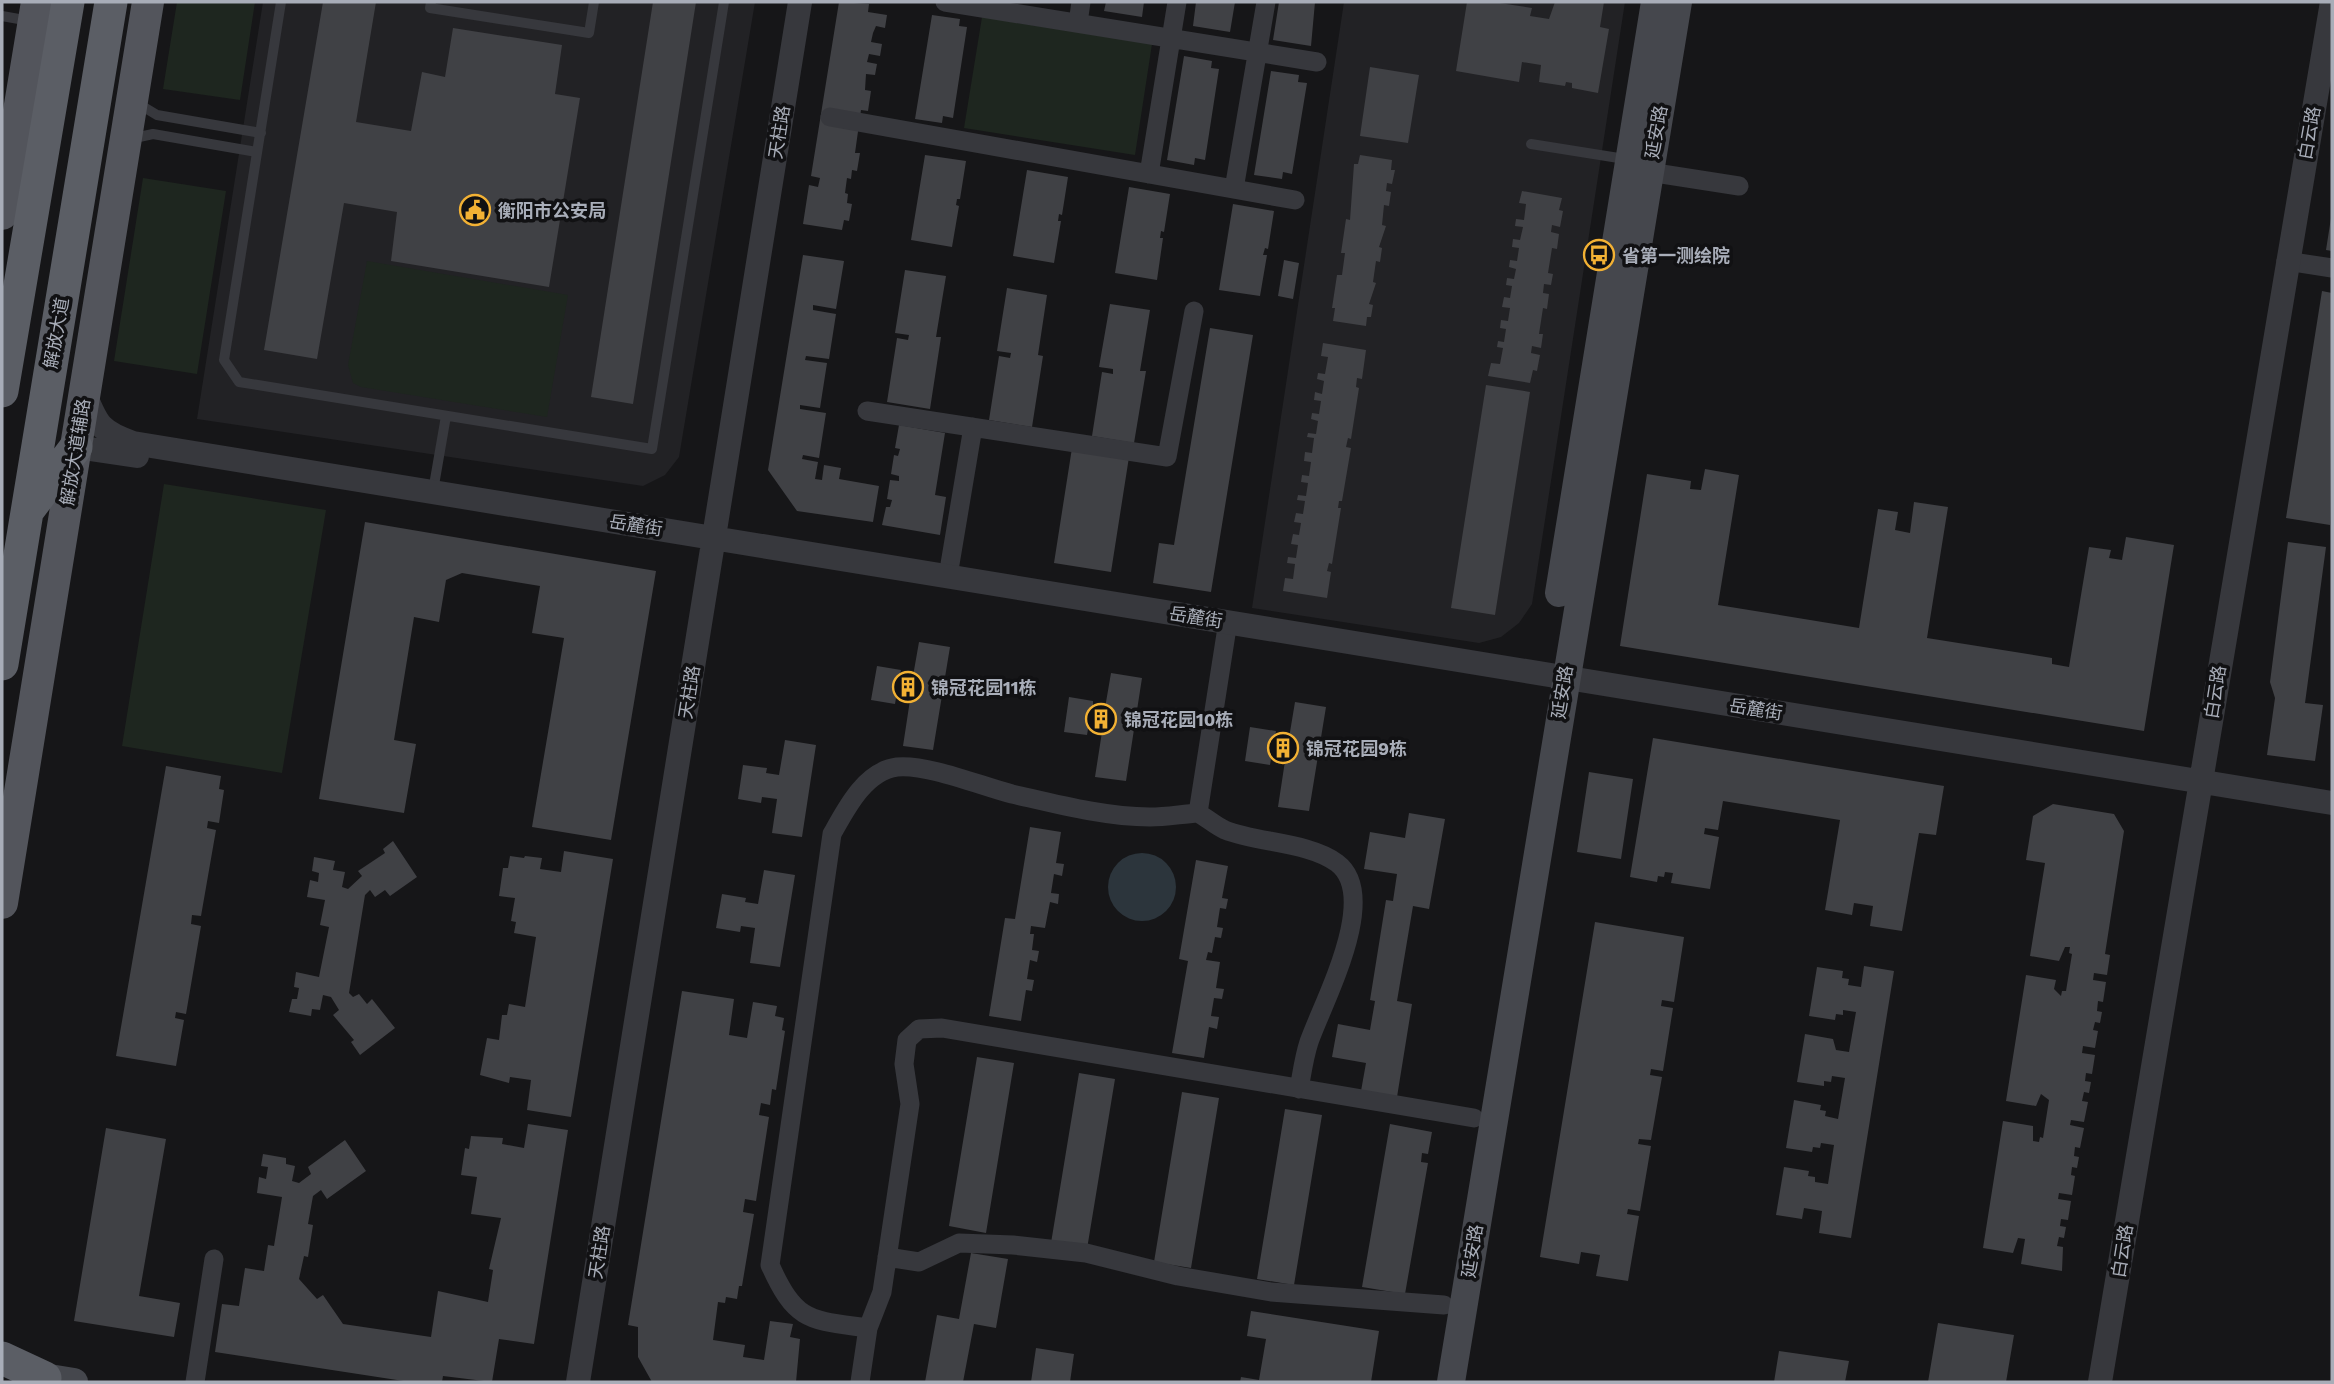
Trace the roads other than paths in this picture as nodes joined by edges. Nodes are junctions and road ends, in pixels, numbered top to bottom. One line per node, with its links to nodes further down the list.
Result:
1 (68, 2): 38 (highway)
2 (111, 2): 45 (highway, 解放大道)
3 (148, 2): 23 (main road, 解放大道辅路)
4 (281, 2): 25 (lane)
5 (431, 2): 6 (lane)
6 (594, 2)
7 (724, 2): 41 (lane)
8 (800, 2): 46 (street, 天柱路)
9 (945, 2): 19 (street)
10 (1081, 2): 19 (street)
11 (1177, 2): 20 (street)
12 (1266, 2): 21 (street)
13 (1655, 2): 29 (main road, 延安路)
14 (1678, 2): 29 (main road, 延安路)
15 (2318, 2): 51 (street, 白云路)
16 (2332, 2): 35 (street, 白云路)
17 (36, 11): 18 (lane); 34 (main road)
18 (2, 16)
19 (1078, 23): 20 (street)
20 (1171, 38): 21 (street); 30 (street)
21 (1257, 52): 22 (street); 32 (street)
22 (1317, 62)
23 (132, 100): 25 (lane); 26 (main road, 解放大道辅路)
24 (830, 117): 30 (street)
25 (261, 133): 28 (lane)
26 (125, 140): 28 (lane); 39 (main road, 解放大道辅路)
27 (1531, 144): 29 (lane)
28 (257, 152): 41 (lane)
29 (1639, 166): 31 (street); 50 (main road, 延安路)
30 (1149, 174): 32 (street)
31 (1739, 186)
32 (1234, 189): 33 (street)
33 (1295, 200)
34 (2, 214)
35 (2286, 261): 36 (street); 51 (street, 白云路)
36 (2332, 268)
37 (1194, 311): 42 (street)
38 (3, 380)
39 (85, 394): 43 (main road, 解放大道辅路); 44 (street, 岳麓街)
40 (867, 411): 42 (street)
41 (446, 416): 44 (lane)
42 (974, 427): 47 (street)
43 (76, 447): 45 (highway); 46 (street, 岳麓街); 55 (main road, 解放大道辅路)
44 (433, 492): 46 (street, 岳麓街)
45 (26, 514): 49 (highway, 解放大道)
46 (713, 544): 47 (street, 岳麓街); 48 (street, 岳麓街); 66 (street, 天柱路)
47 (948, 576): 50 (street, 岳麓街)
48 (1226, 634): 50 (street, 岳麓街); 53 (street)
49 (2, 664)
50 (1554, 682): 51 (street, 岳麓街); 57 (main road, 延安路); 69 (main road, 延安路)
51 (2194, 787): 52 (street, 岳麓街); 54 (street, 岳麓街); 70 (street, 白云路); 71 (street, 白云路)
52 (2332, 803)
53 (1198, 813): 56 (street); 61 (street)
54 (2332, 816)
55 (2, 903)
56 (1299, 1089): 57 (street); 58 (street)
57 (1474, 1118): 60 (main road, 延安路)
58 (887, 1257): 60 (street); 61 (street)
59 (214, 1259): 65 (street)
60 (1444, 1305): 68 (main road, 延安路)
61 (868, 1328): 67 (street)
62 (2, 1358): 64 (highway)
63 (2, 1370): 64 (main road)
64 (60, 1380)
65 (195, 1382)
66 (578, 1382)
67 (860, 1382)
68 (1431, 1382)
69 (1451, 1382)
70 (2093, 1382)
71 (2100, 1382)

